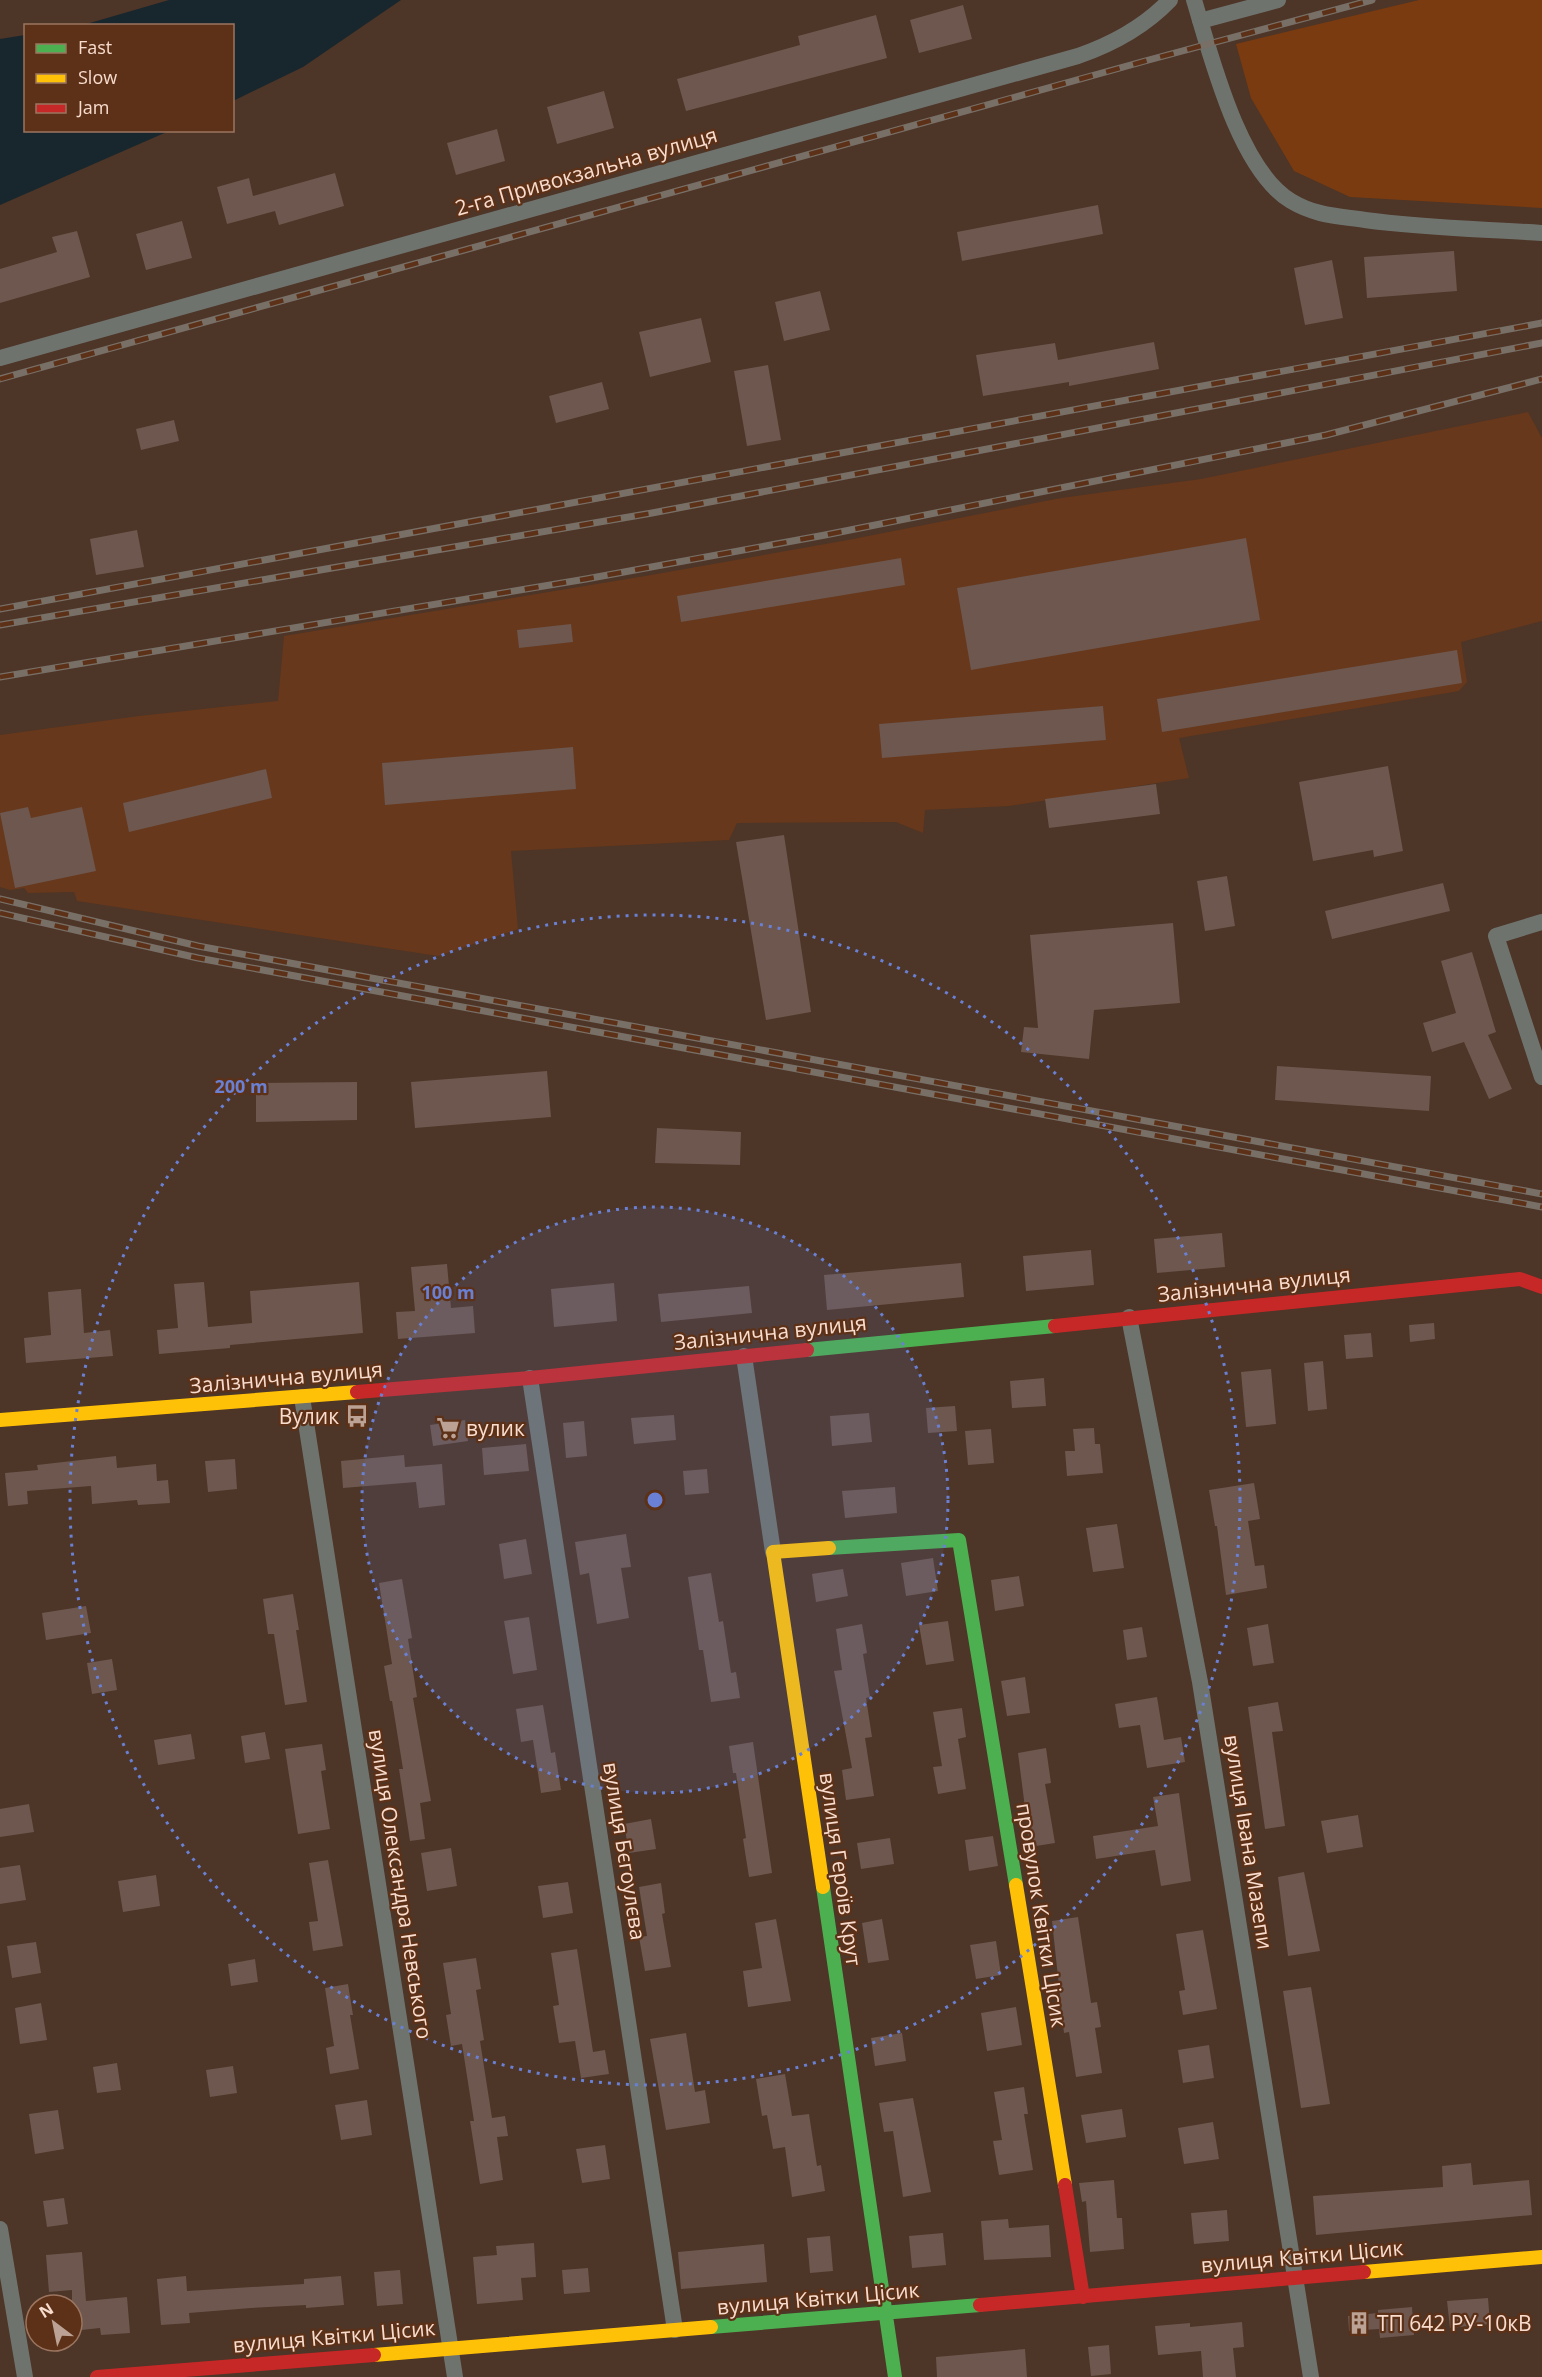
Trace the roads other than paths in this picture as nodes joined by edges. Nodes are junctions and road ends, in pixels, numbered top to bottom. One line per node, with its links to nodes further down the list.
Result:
1 (1170, 0): 6 (street, 2-га Привокзальна вулиця)
2 (1194, 0): 4 (street)
3 (1278, 0): 4 (street)
4 (1200, 21): 5 (street)
5 (1542, 233)
6 (0, 358)
7 (1542, 921): 8 (street)
8 (1542, 1077)
9 (1542, 1287): 10 (street, Залізнична вулиця)
10 (1129, 1317): 11 (street, Залізнична вулиця); 18 (street, вулиця Івана Мазепи)
11 (744, 1356): 12 (street, Залізнична вулиця); 15 (street)
12 (530, 1378): 13 (street, Залізнична вулиця); 21 (street, вулиця Бєгоулєва)
13 (302, 1397): 14 (street, Залізнична вулиця); 22 (street, вулиця Олександра Невського)
14 (0, 1419)
15 (773, 1552): 19 (street, провулок Квітки Цісик); 20 (street, вулиця Героїв Крут)
16 (0, 2229): 23 (street)
17 (1542, 2257): 18 (street, вулиця Квітки Цісик)
18 (1296, 2277): 19 (street, вулиця Квітки Цісик); 27 (street, вулиця Івана Мазепи)
19 (1083, 2297): 20 (street, вулиця Квітки Цісик)
20 (886, 2313): 21 (street, вулиця Квітки Цісик); 26 (street, вулиця Героїв Крут)
21 (675, 2330): 22 (street, вулиця Квітки Цісик)
22 (450, 2347): 24 (street, вулиця Квітки Цісик); 25 (street, вулиця Олександра Невського)
23 (25, 2377)
24 (98, 2377)
25 (455, 2377)
26 (895, 2377)
27 (1311, 2377)

